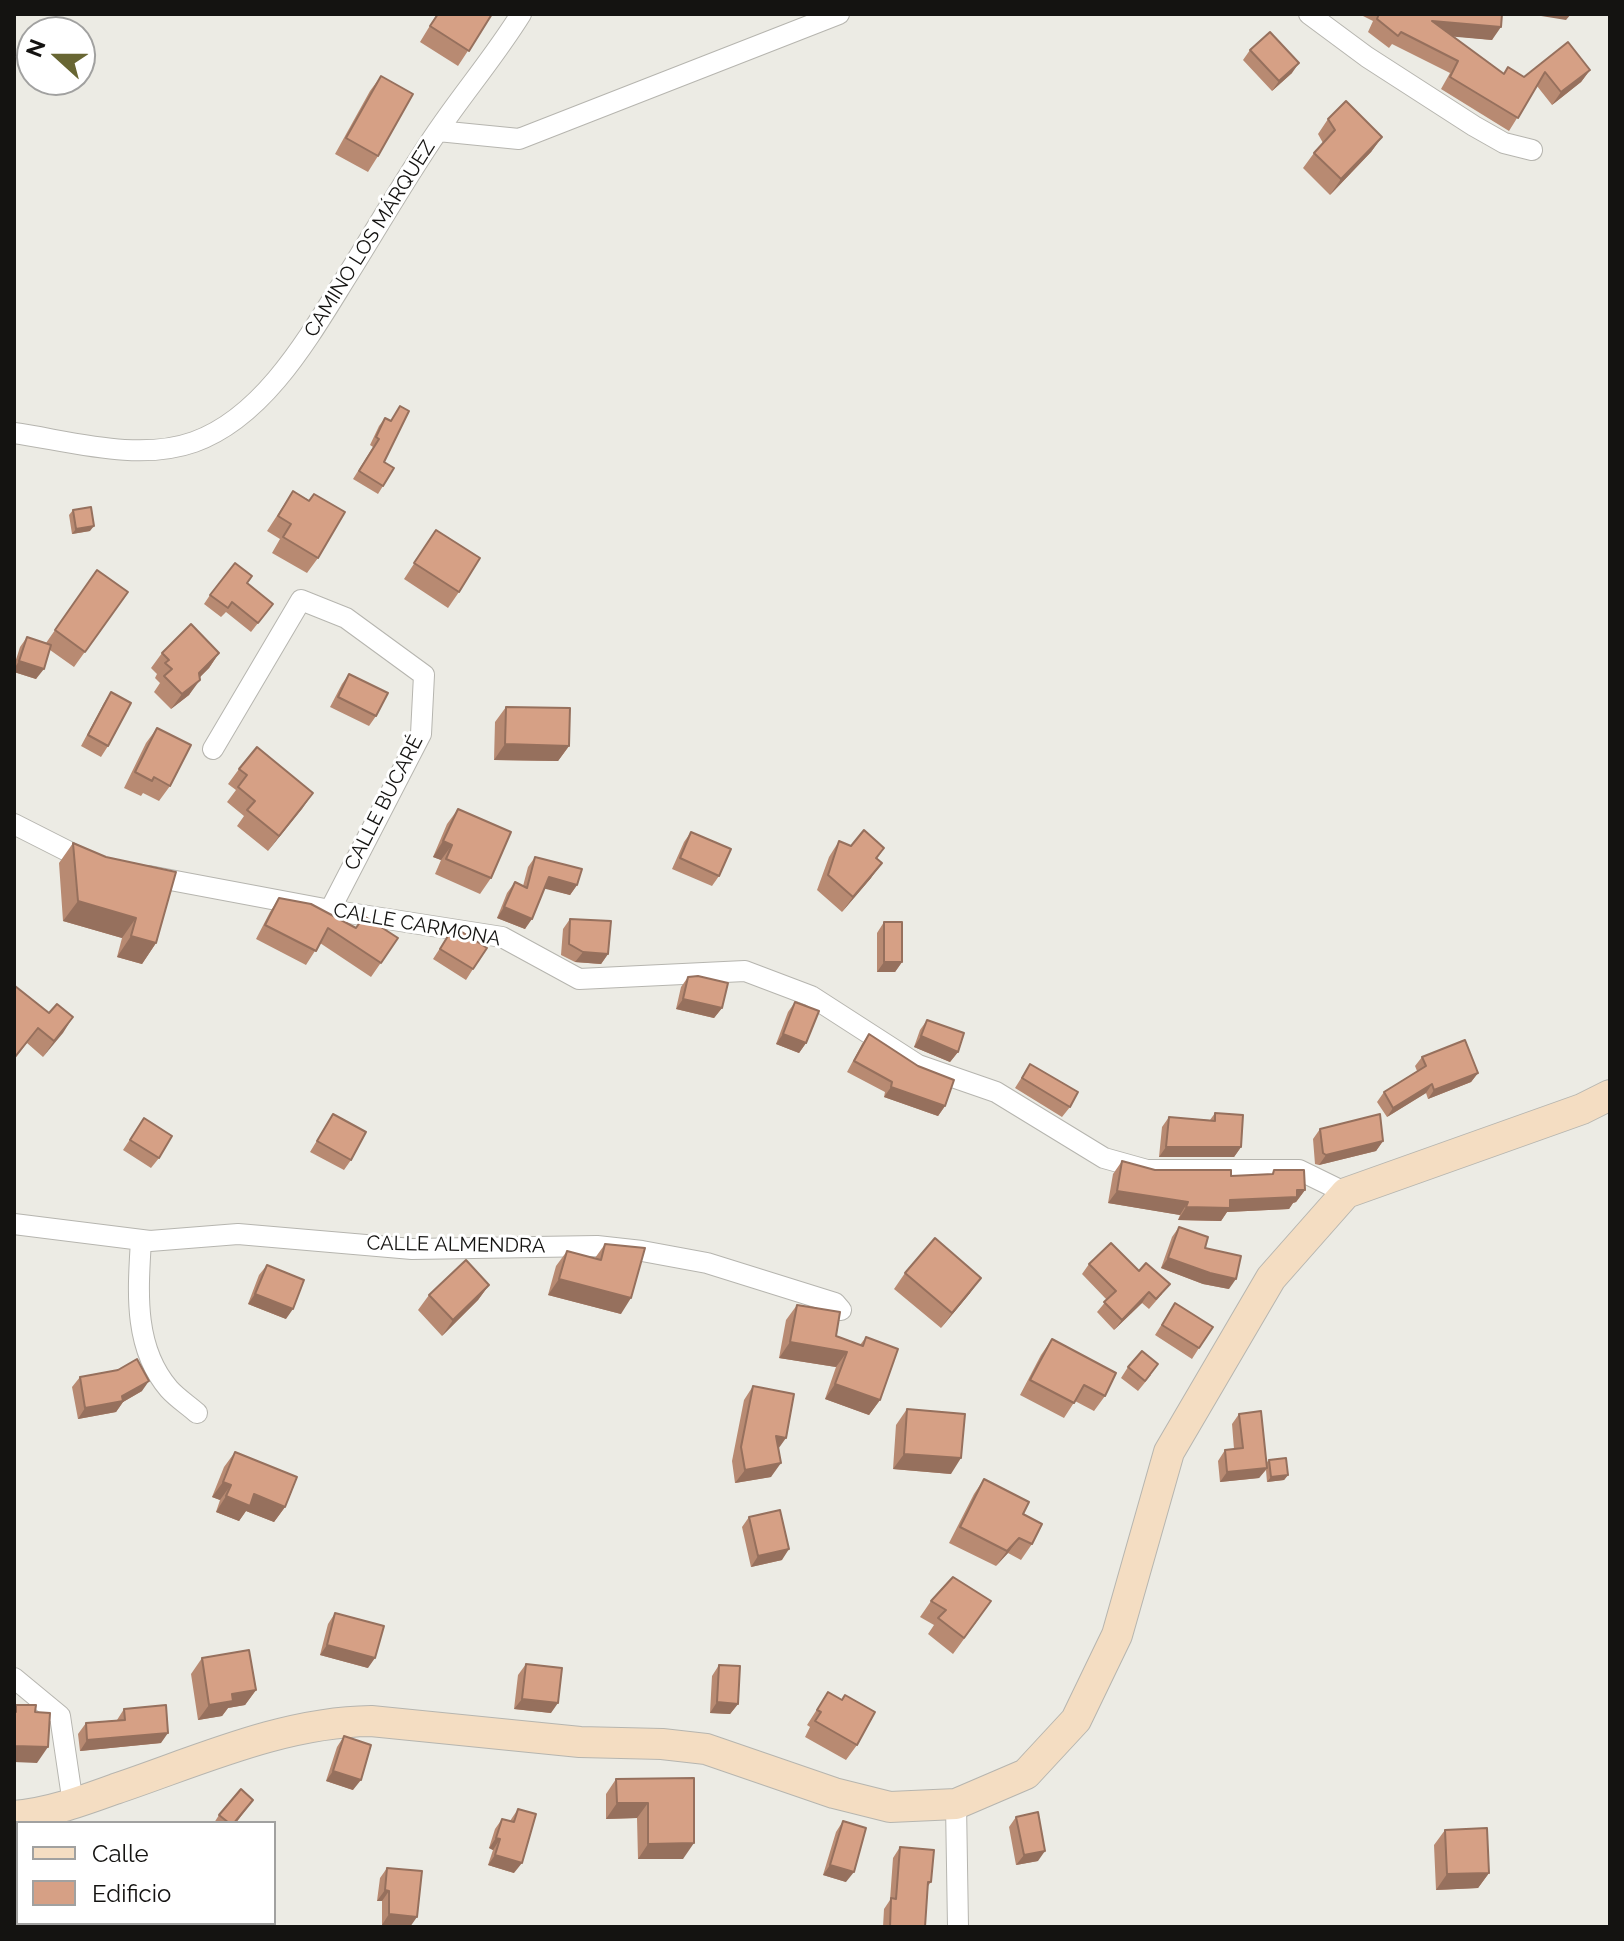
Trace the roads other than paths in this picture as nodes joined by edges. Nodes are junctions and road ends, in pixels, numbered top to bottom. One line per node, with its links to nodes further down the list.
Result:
1 (521, 14): 4 (street)
2 (839, 14): 4 (street, CAMINO LOS MÁRQUEZ)
3 (1309, 14): 5 (street)
4 (438, 131): 6 (street, CAMINO LOS MÁRQUEZ)
5 (1532, 150)
6 (14, 433)
7 (213, 749): 9 (street, CALLE BUCARÉ)
8 (14, 824): 9 (street, CALLE CARMONA)
9 (330, 910): 11 (street, CALLE CARMONA)
10 (1610, 1095): 11 (street)
11 (1346, 1193): 18 (street)
12 (14, 1224): 13 (street, CALLE ALMENDRA)
13 (141, 1240): 14 (street, CALLE ALMENDRA); 15 (street)
14 (841, 1310)
15 (197, 1413)
16 (14, 1678): 17 (street)
17 (73, 1804): 18 (street); 19 (street)
18 (956, 1804): 20 (street)
19 (14, 1816)
20 (958, 1927)

